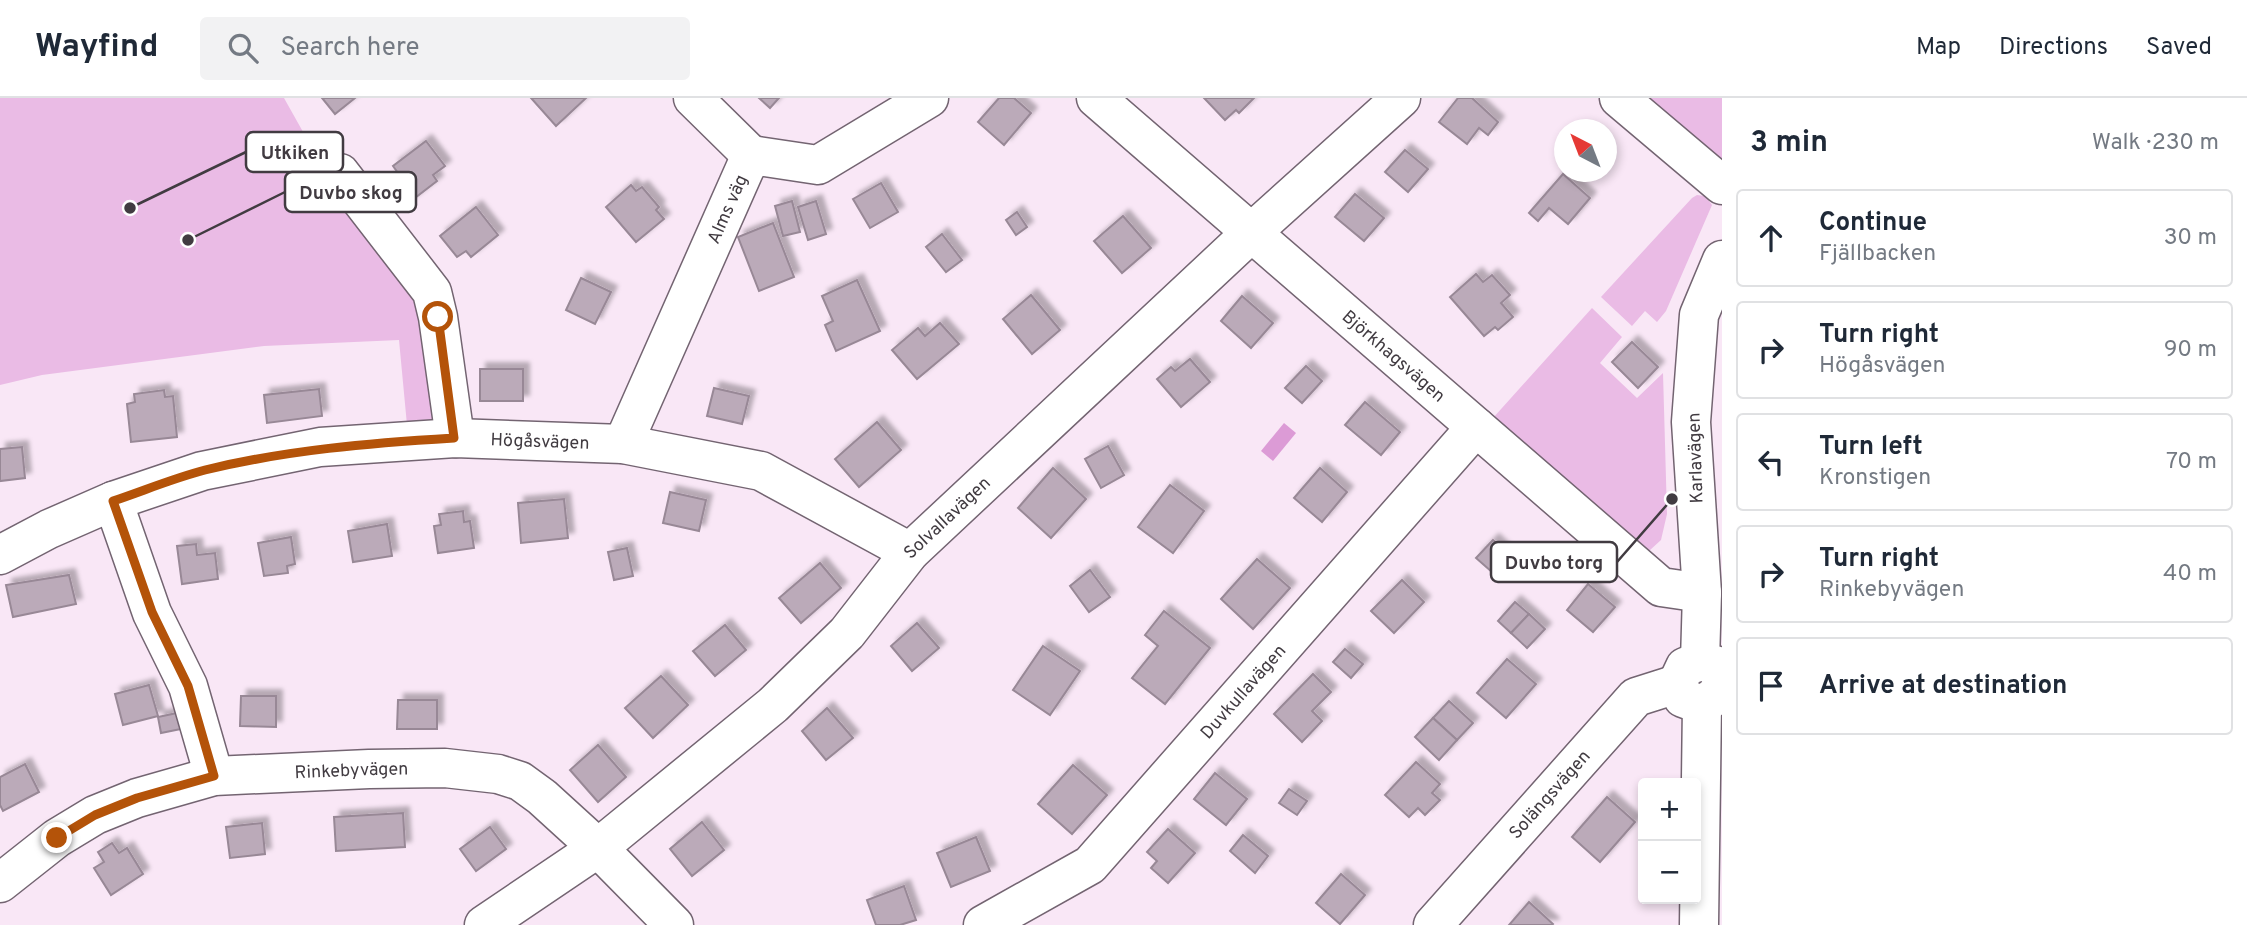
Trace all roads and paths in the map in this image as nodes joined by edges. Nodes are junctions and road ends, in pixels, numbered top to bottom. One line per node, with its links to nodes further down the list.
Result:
1 (693, 98): 6 (street)
2 (929, 98): 6 (street, Alms väg)
3 (1096, 98): 9 (street, Björkhagsvägen)
4 (1401, 98): 9 (street, Solvallavägen)
5 (1619, 98): 8 (street)
6 (751, 155): 13 (street, Alms väg)
7 (340, 173): 12 (street)
8 (1722, 185)
9 (1251, 233): 11 (street, Björkhagsvägen); 15 (street, Solvallavägen)
10 (1722, 260): 17 (street, Karlavägen)
11 (1476, 427): 17 (street, Björkhagsvägen); 22 (street, Duvkullavägen)
12 (454, 438): 13 (street, Högåsvägen); 14 (street, Högåsvägen)
13 (623, 444): 15 (street, Högåsvägen)
14 (113, 501): 16 (street, Högåsvägen); 19 (street)
15 (910, 552): 20 (street, Solvallavägen)
16 (0, 555)
17 (1702, 593): 18 (street, Karlavägen)
18 (1705, 682): 25 (street, Solängsvägen); 26 (street, Karlavägen)
19 (214, 776): 20 (street, Rinkebyvägen); 21 (street, Rinkebyvägen)
20 (598, 848): 23 (street, Solvallavägen); 24 (street, Rinkebyvägen)
21 (0, 883)
22 (1007, 920)
23 (484, 925)
24 (674, 925)
25 (1433, 925)
26 (1699, 925)

